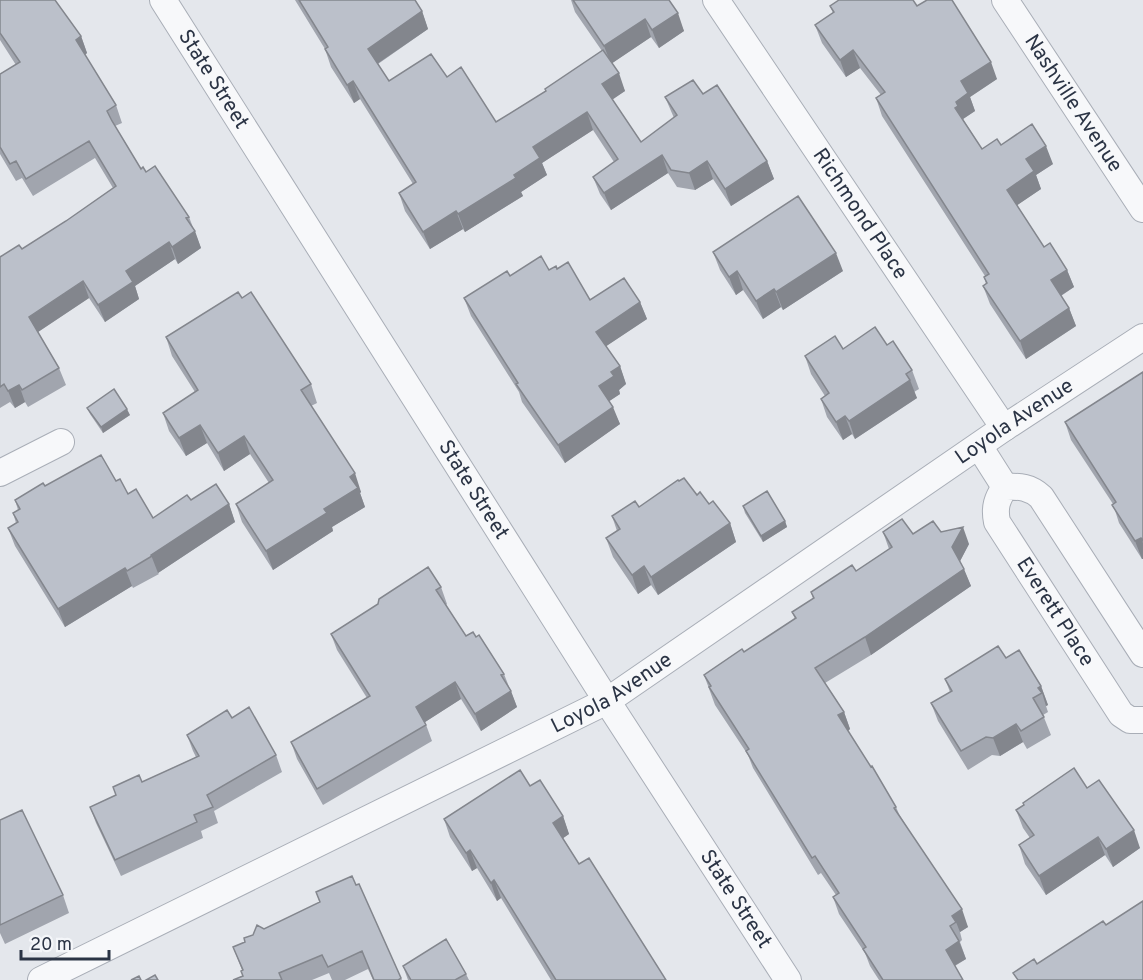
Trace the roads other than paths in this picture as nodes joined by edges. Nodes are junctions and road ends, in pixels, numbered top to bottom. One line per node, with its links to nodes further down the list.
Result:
1 (163, 0): 12 (street, State Street)
2 (716, 0): 6 (street, Richmond Place)
3 (1005, 0): 4 (street, Nashville Avenue)
4 (1143, 209)
5 (1143, 337): 6 (street, Loyola Avenue)
6 (1004, 428): 8 (street, Loyola Avenue)
7 (62, 442): 9 (street)
8 (979, 446): 10 (street); 12 (street, Loyola Avenue)
9 (0, 473)
10 (1005, 487): 11 (street); 13 (street, Everett Place)
11 (1143, 654)
12 (607, 701): 14 (street, Loyola Avenue); 15 (street, State Street)
13 (1143, 720)
14 (41, 980)
15 (788, 980)

